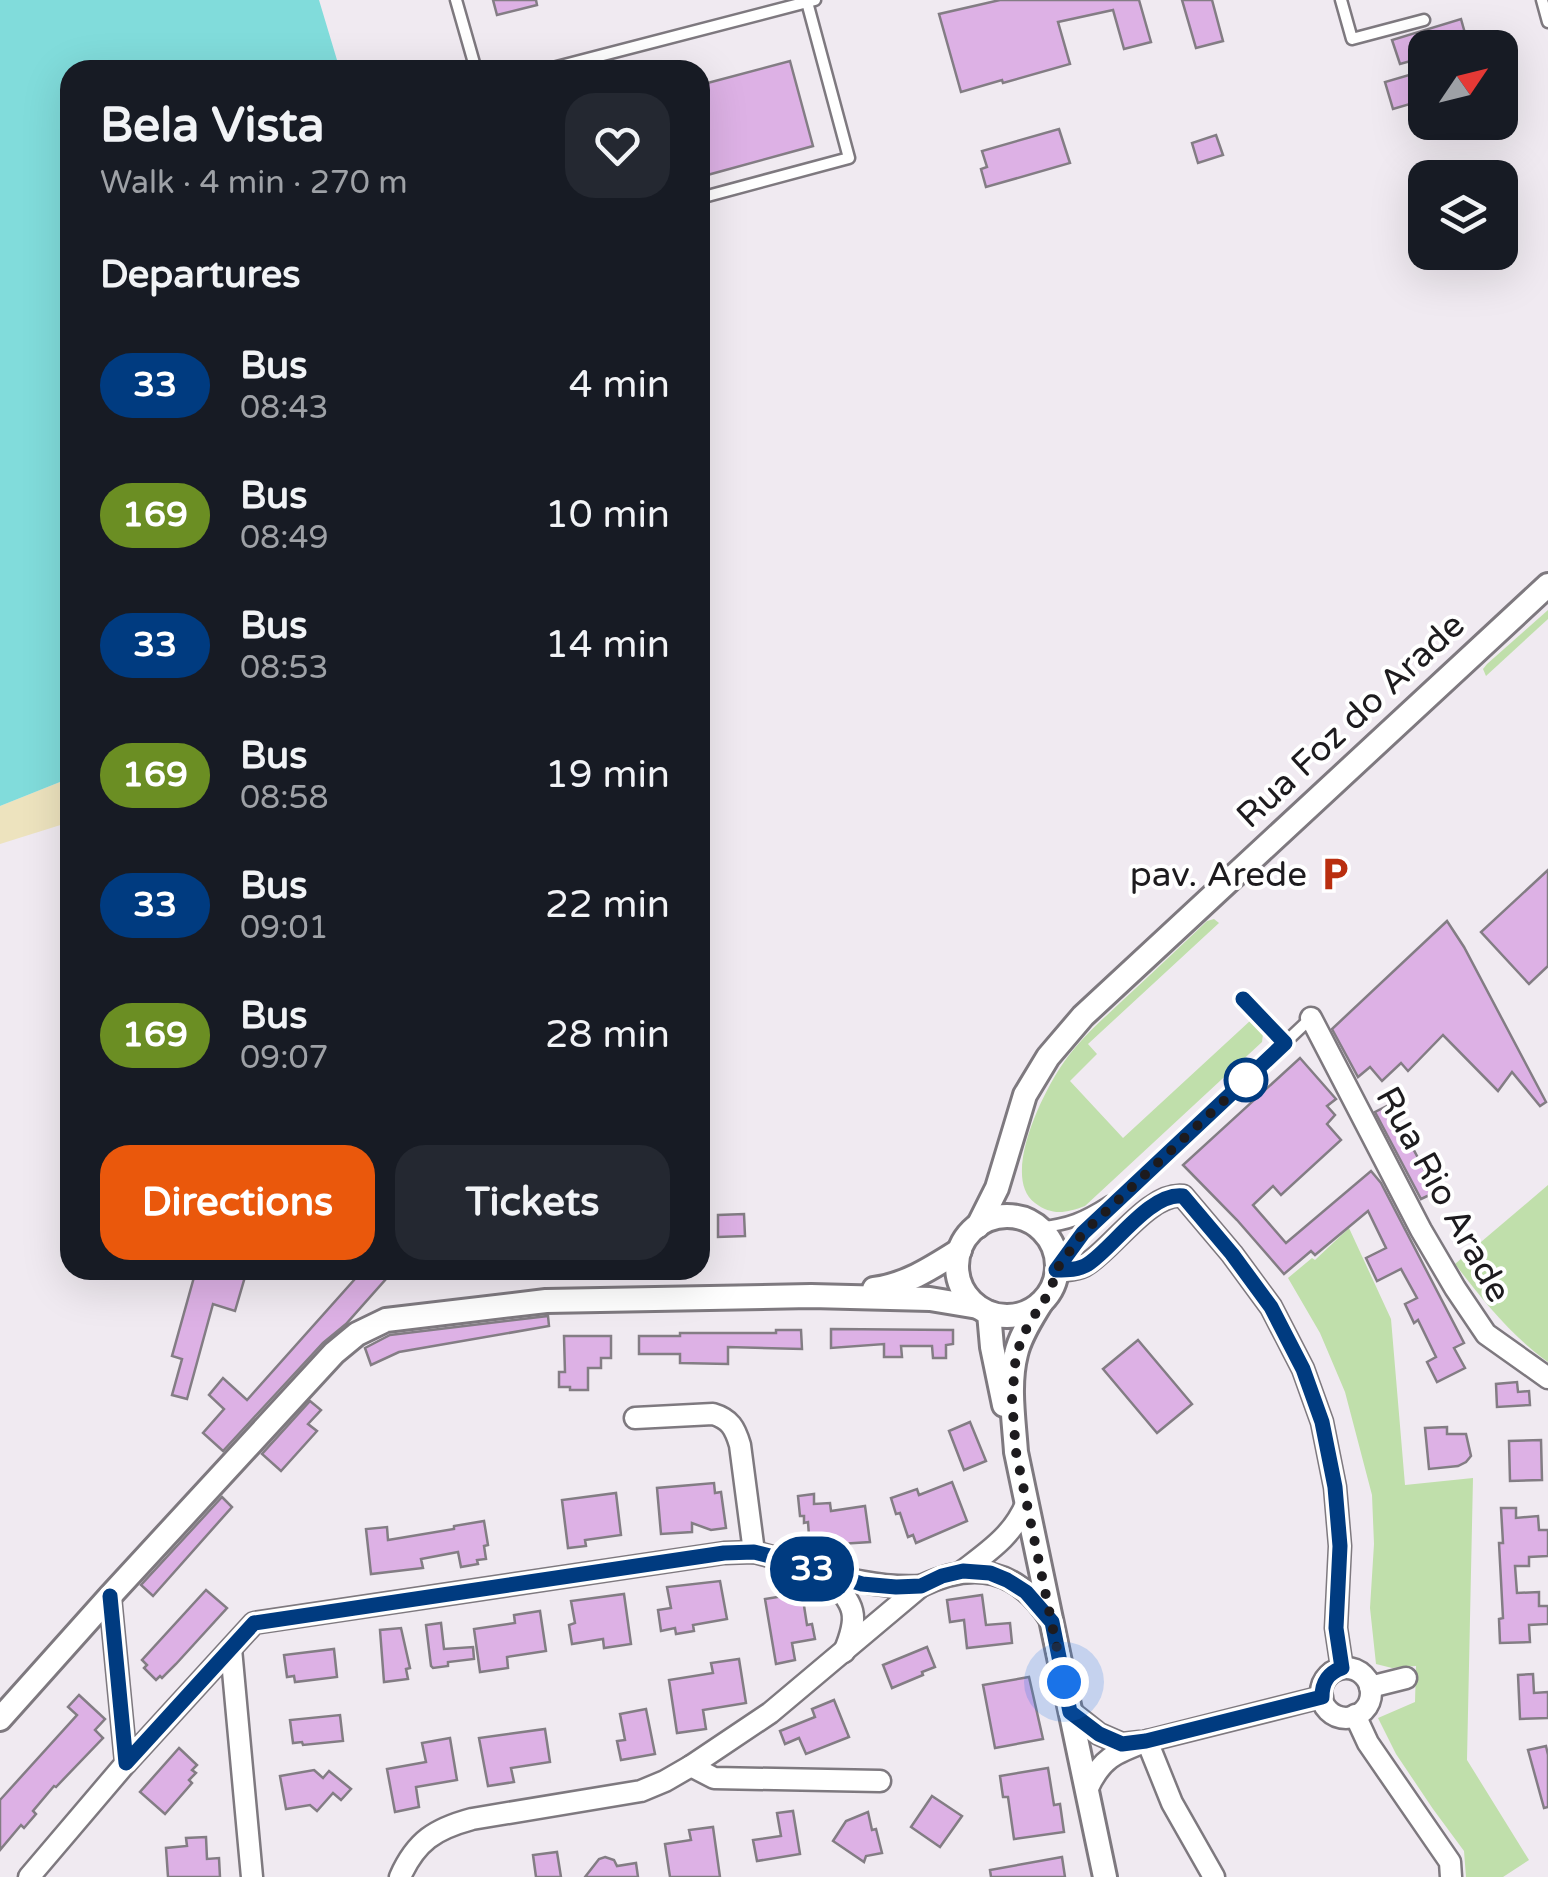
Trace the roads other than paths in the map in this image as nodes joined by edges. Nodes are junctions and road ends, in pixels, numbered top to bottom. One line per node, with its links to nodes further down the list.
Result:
1 (456, 0): 7 (lane)
2 (1341, 0): 5 (lane)
3 (1542, 0): 6 (lane)
4 (811, 1): 8 (lane); 9 (lane)
5 (1424, 20)
6 (1548, 22)
7 (473, 60)
8 (584, 60)
9 (710, 195)
10 (1548, 586): 14 (street, Rua Foz do Arade)
11 (1243, 999): 13 (lane)
12 (1312, 1018): 13 (lane); 23 (street, Rua Rio Arade)
13 (1285, 1043): 15 (lane)
14 (1015, 1134): 16 (street, Rua Foz do Arade); 17 (street, Rua Foz do Arade)
15 (1130, 1187): 16 (lane); 19 (lane)
16 (1029, 1223): 17 (street); 19 (street, Rua Foz do Arade)
17 (978, 1226): 18 (street, Rua Foz do Arade)
18 (960, 1250): 20 (street, Rua Foz do Arade); 22 (street)
19 (1056, 1270): 21 (street); 35 (street)
20 (811, 1296): 22 (street); 31 (street)
21 (1041, 1302): 22 (street); 25 (street)
22 (984, 1310): 25 (street)
23 (1548, 1378)
24 (635, 1418): 27 (street)
25 (1016, 1452): 26 (street)
26 (1026, 1504): 28 (street); 32 (street)
27 (754, 1552): 29 (street); 33 (street)
28 (963, 1571): 30 (street); 32 (street)
29 (826, 1574): 30 (street); 34 (street)
30 (921, 1586): 34 (street)
31 (110, 1596): 41 (street); 43 (street)
32 (1052, 1622): 39 (street)
33 (231, 1649): 43 (street); 48 (street)
34 (843, 1654): 44 (street)
35 (1342, 1668): 37 (street); 38 (street)
36 (1406, 1678): 37 (street)
37 (1370, 1687): 40 (street)
38 (1322, 1697): 40 (street); 42 (street)
39 (1070, 1712): 42 (street); 46 (street)
40 (1355, 1716): 52 (street)
41 (0, 1720)
42 (1146, 1741): 46 (street); 51 (street)
43 (126, 1763): 47 (street)
44 (691, 1766): 45 (street); 49 (street)
45 (880, 1781)
46 (1086, 1790): 50 (street)
47 (29, 1877)
48 (252, 1877)
49 (400, 1877)
50 (1105, 1877)
51 (1214, 1877)
52 (1450, 1877)

